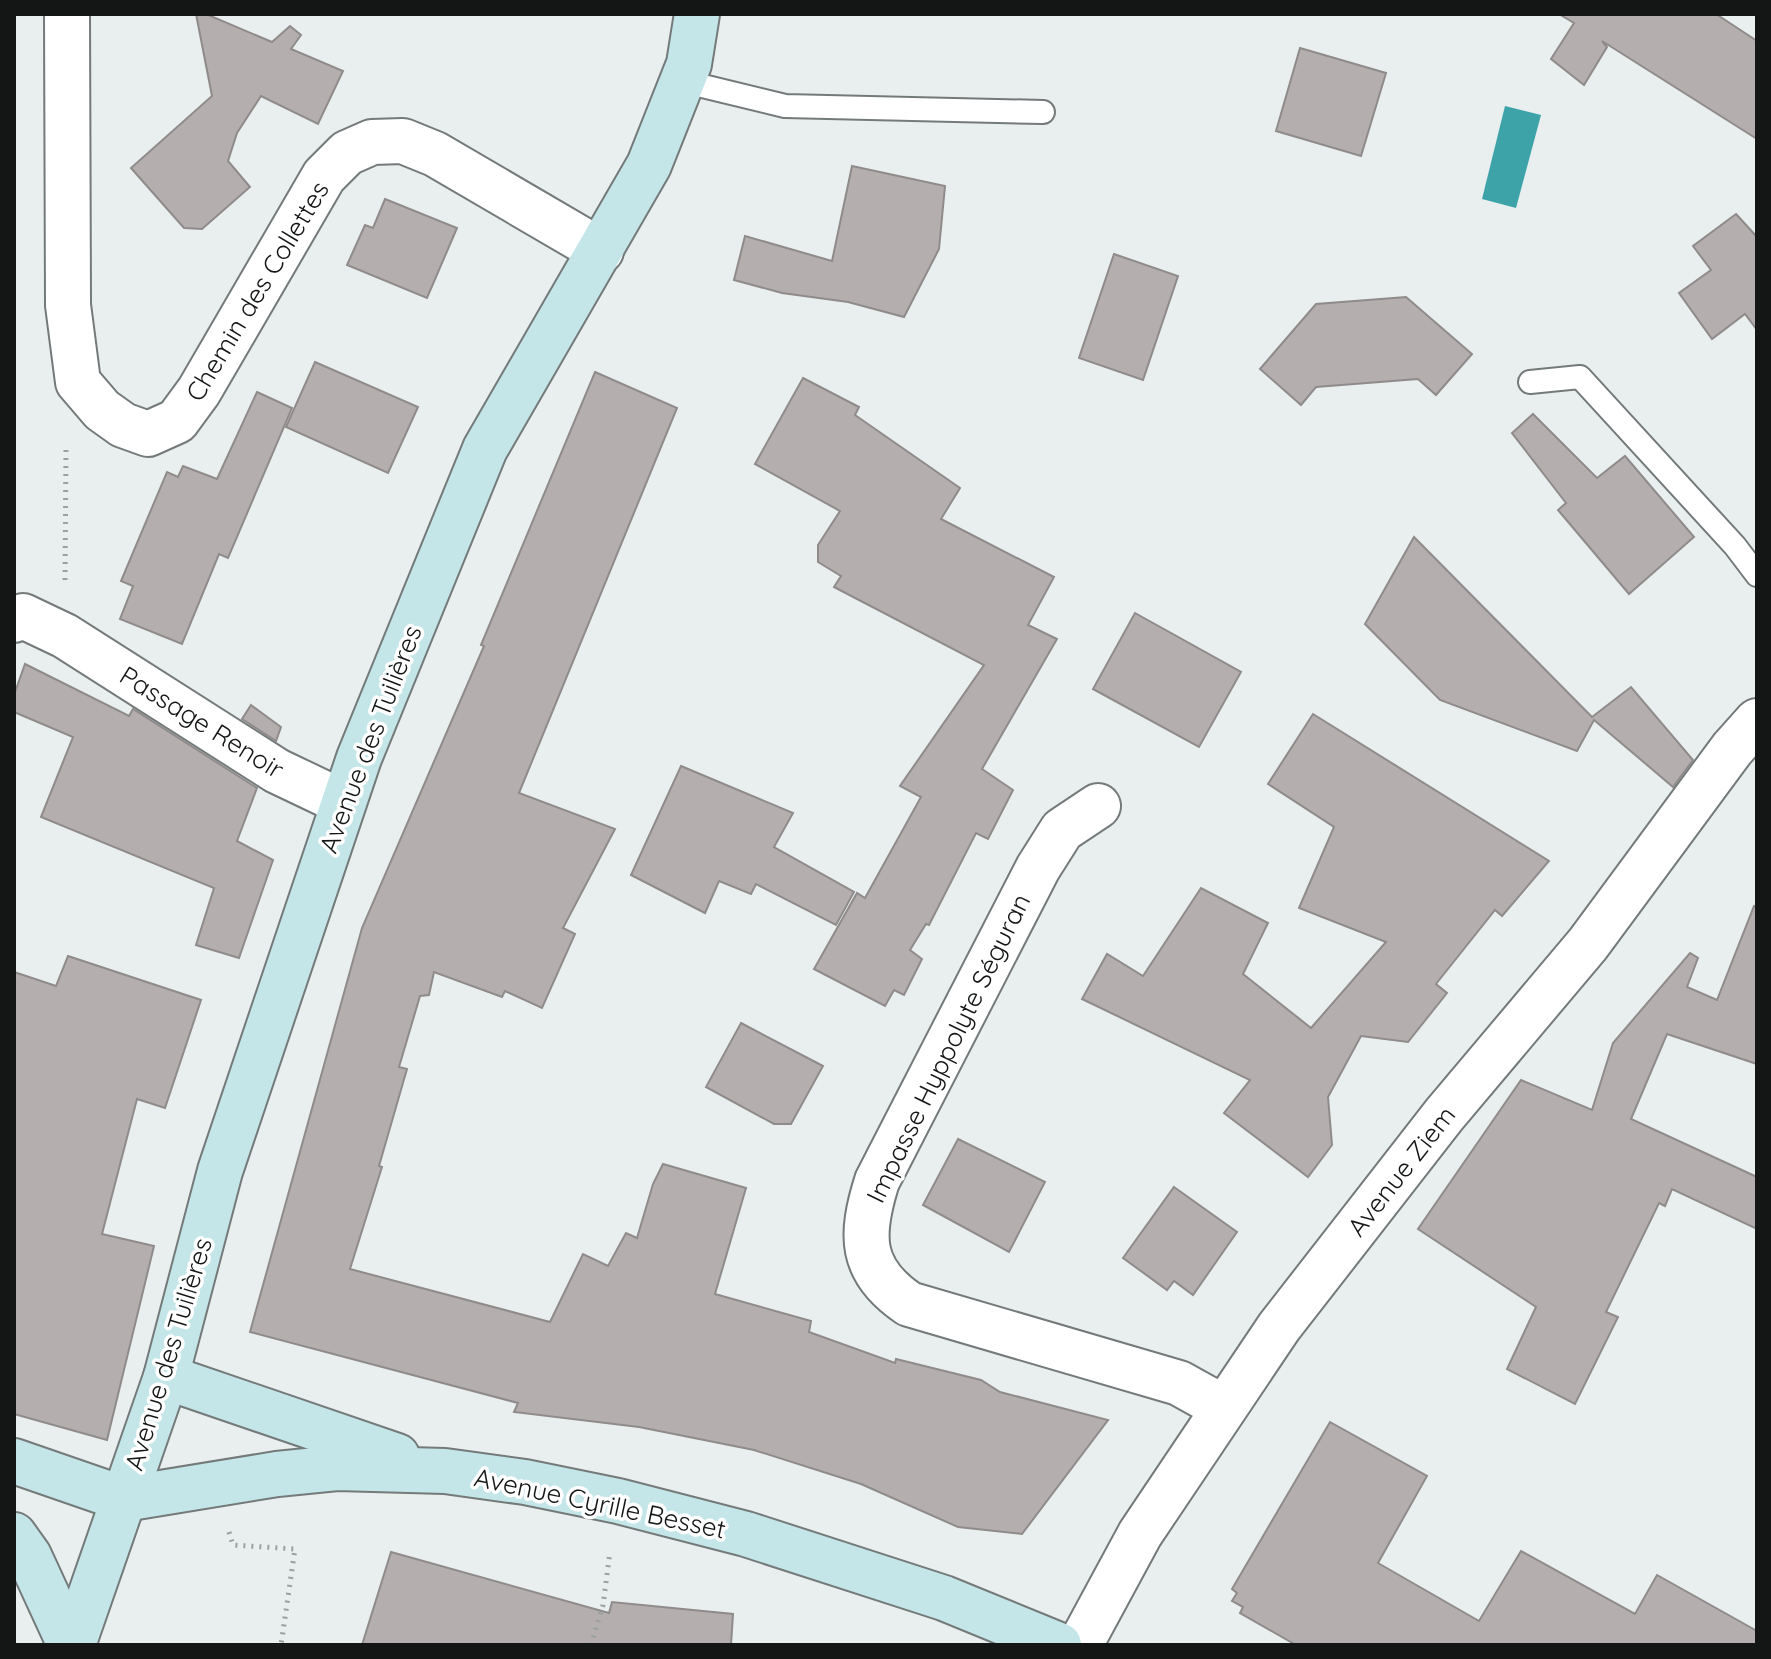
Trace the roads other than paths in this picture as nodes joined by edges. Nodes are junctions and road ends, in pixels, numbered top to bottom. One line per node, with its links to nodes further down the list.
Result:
1 (67, 14): 5 (street, Chemin des Collettes)
2 (697, 14): 3 (street, Avenue des Tuilières)
3 (682, 81): 4 (lane); 5 (street, Avenue des Tuilières)
4 (1043, 112)
5 (601, 251): 10 (street, Avenue des Tuilières)
6 (1530, 382): 7 (lane)
7 (1757, 575)
8 (14, 620): 10 (street, Passage Renoir)
9 (1757, 721): 13 (street, Avenue Ziem)
10 (342, 802): 12 (street, Avenue des Tuilières)
11 (1098, 806): 13 (street, Impasse Hyppolyte Séguran)
12 (166, 1377): 15 (street); 16 (street, Avenue des Tuilières)
13 (1224, 1408): 20 (street, Avenue Ziem)
14 (14, 1461): 16 (street)
15 (445, 1471): 16 (street, Avenue Cyrille Besset); 19 (street, Avenue Cyrille Besset)
16 (124, 1499): 18 (street, Avenue des Tuilières)
17 (14, 1535): 18 (street)
18 (72, 1645)
19 (1059, 1645)
20 (1080, 1645)

